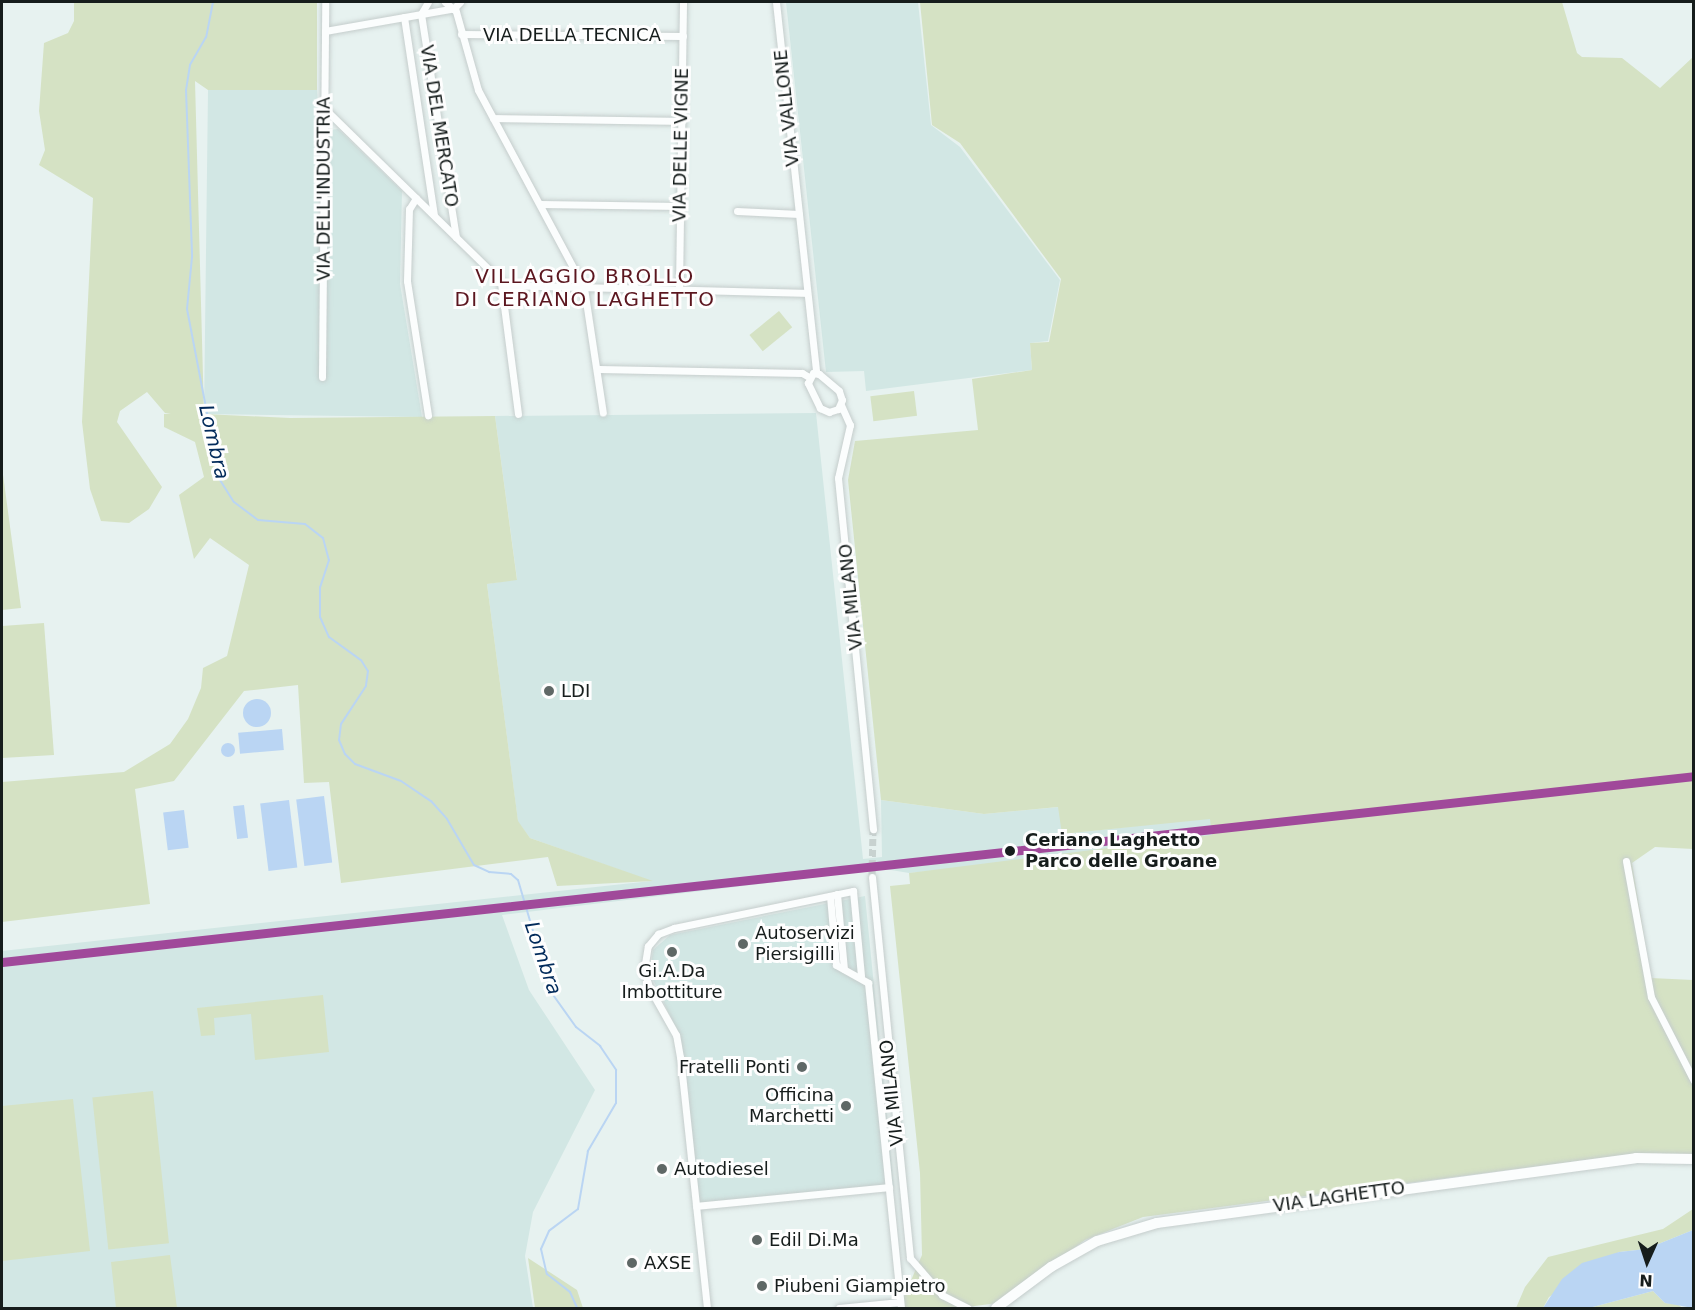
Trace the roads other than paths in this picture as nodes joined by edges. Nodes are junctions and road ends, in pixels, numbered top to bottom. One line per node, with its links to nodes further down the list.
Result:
1 (325, 2): 9 (street, VIA DELL'INDUSTRIA)
2 (428, 2): 7 (street)
3 (445, 2): 6 (street)
4 (683, 2): 11 (street, VIA DELLE VIGNE)
5 (776, 2): 19 (street, VIA VALLONE)
6 (455, 6): 7 (street); 10 (street)
7 (421, 14): 8 (street); 21 (street, VIA DEL MERCATO)
8 (405, 17): 9 (street); 20 (street, VIA DEL MERCATO)
9 (325, 31): 12 (street, VIA DELL'INDUSTRIA)
10 (461, 34): 11 (street, VIA DELLA TECNICA); 13 (street)
11 (683, 36): 14 (street, VIA DELLE VIGNE)
12 (324, 108): 15 (street); 28 (street, VIA DELL'INDUSTRIA)
13 (493, 118): 14 (street); 16 (street)
14 (682, 121): 17 (street, VIA DELLE VIGNE)
15 (416, 198): 20 (street); 32 (street)
16 (540, 204): 17 (street); 23 (street)
17 (680, 206): 24 (street, VIA DELLE VIGNE)
18 (737, 211): 19 (street)
19 (799, 214): 25 (street, VIA VALLONE)
20 (434, 215): 21 (street)
21 (456, 238): 22 (street)
22 (501, 283): 23 (street); 31 (street)
23 (584, 288): 24 (street); 26 (street)
24 (679, 289): 25 (street)
25 (807, 293): 27 (street)
26 (599, 369): 27 (street); 30 (street)
27 (812, 375): 29 (street, VIA MILANO); 29 (street)
28 (322, 376)
29 (841, 405): 33 (street, VIA MILANO)
30 (603, 413)
31 (518, 414)
32 (428, 415)
33 (873, 829)
34 (1626, 861): 38 (street)
35 (872, 878): 42 (street, VIA MILANO)
36 (833, 895): 37 (street); 37 (street); 41 (street)
37 (861, 976): 40 (street)
38 (1694, 1081)
39 (1694, 1159): 44 (street, VIA LAGHETTO)
40 (888, 1187): 41 (street); 43 (street)
41 (696, 1206): 45 (street)
42 (942, 1295): 47 (street, VIA MILANO); 48 (street, VIA MILANO)
43 (900, 1305): 46 (street)
44 (1002, 1307)
45 (707, 1308)
46 (839, 1308)
47 (951, 1308)
48 (968, 1308)

